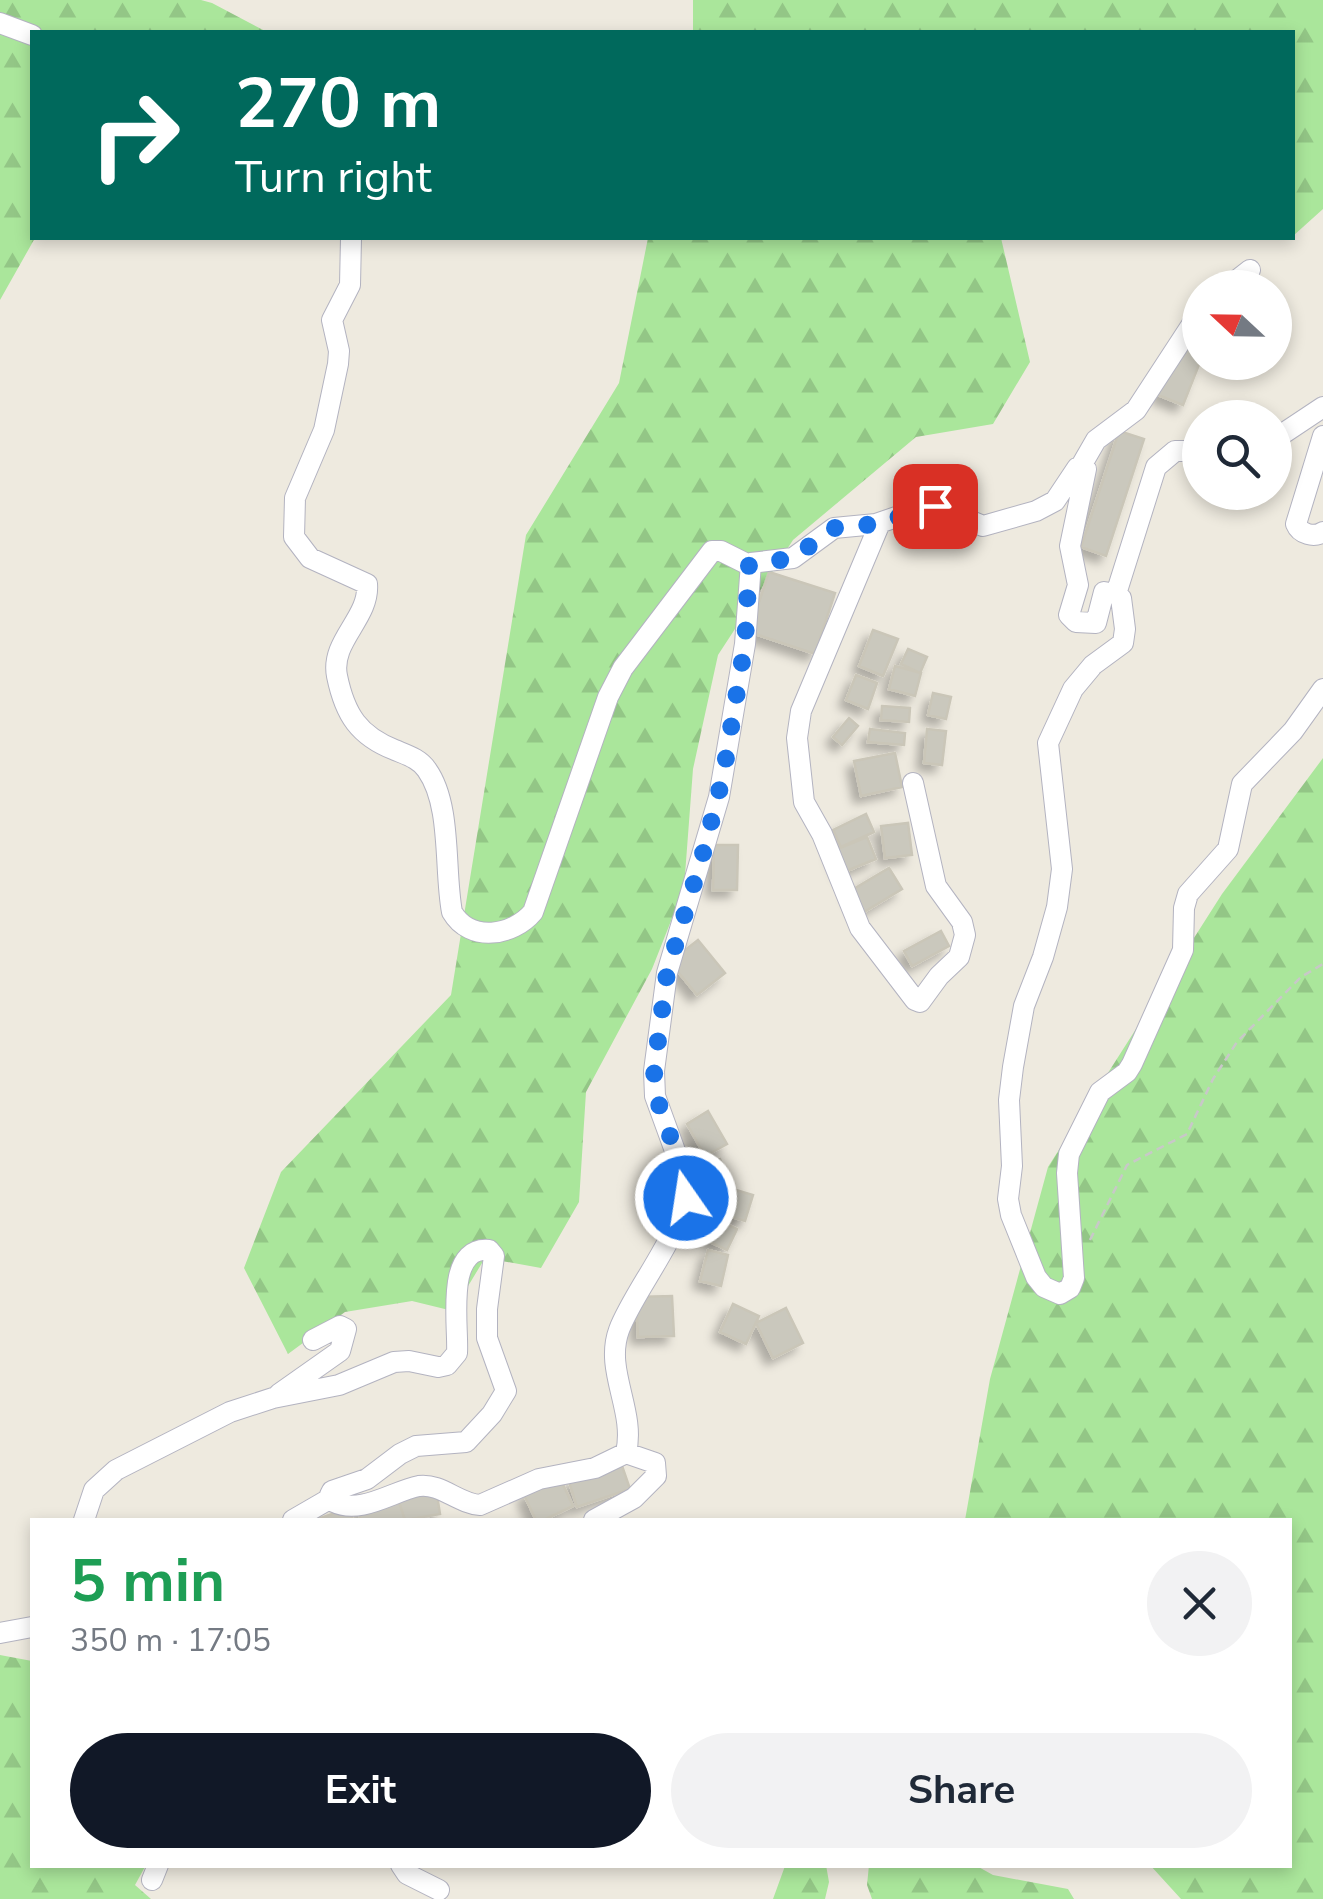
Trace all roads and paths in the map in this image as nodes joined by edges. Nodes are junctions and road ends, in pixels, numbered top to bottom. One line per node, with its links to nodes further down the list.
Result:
1 (0, 23): 2 (street)
2 (30, 34)
3 (351, 240): 12 (street)
4 (1182, 340): 9 (street)
5 (1323, 407): 6 (street)
6 (1292, 430)
7 (1323, 436): 11 (street)
8 (1182, 452): 13 (street)
9 (1080, 466): 10 (street); 13 (street)
10 (880, 523): 12 (street); 15 (street)
11 (1323, 532)
12 (749, 565): 20 (street)
13 (1116, 594): 14 (street)
14 (1323, 689)
15 (913, 784)
16 (1323, 964): 17 (path)
17 (1086, 1249)
18 (313, 1340): 19 (street)
19 (274, 1398): 21 (street); 22 (street)
20 (626, 1453): 21 (street); 24 (street)
21 (331, 1498): 23 (street)
22 (85, 1518)
23 (296, 1518)
24 (598, 1518)
25 (30, 1627): 26 (street)
26 (0, 1633)
27 (403, 1868): 28 (street)
28 (439, 1890)

